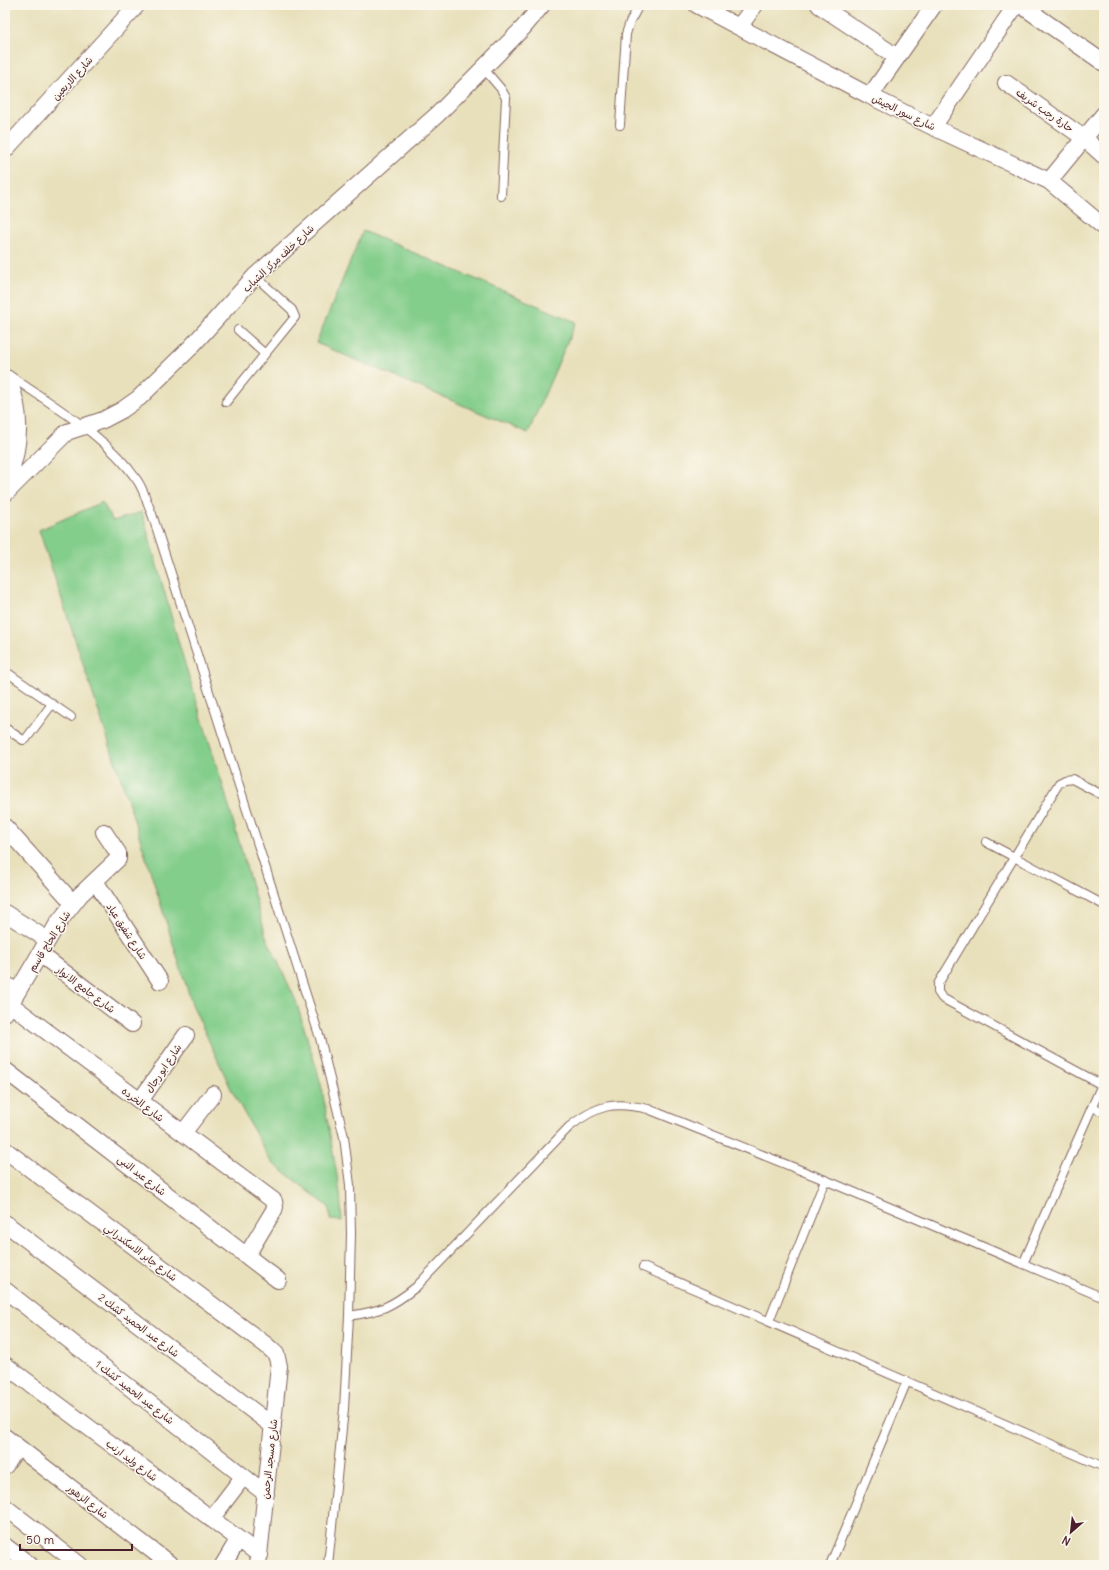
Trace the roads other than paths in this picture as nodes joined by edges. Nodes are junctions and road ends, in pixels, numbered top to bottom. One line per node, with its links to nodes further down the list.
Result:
1 (137, 5): 20 (street, شارع الاربعين)
2 (542, 5): 13 (street, شارع خلف مركز الشباب)
3 (639, 5): 17 (lane)
4 (697, 5): 10 (street, شارع سور الجيش)
5 (755, 5): 10 (street)
6 (819, 5): 11 (street)
7 (934, 5): 11 (street)
8 (1016, 5): 18 (street)
9 (1021, 5): 12 (street)
10 (739, 27): 15 (street, شارع سور الجيش)
11 (898, 57): 15 (street)
12 (1104, 63)
13 (484, 69): 23 (lane); 25 (street, شارع خلف مركز الشباب)
14 (1006, 83): 19 (street, حارة رجب شريف)
15 (870, 96): 18 (street, شارع سور الجيش)
16 (1104, 114): 19 (street)
17 (620, 125)
18 (933, 127): 22 (street, شارع سور الجيش)
19 (1084, 138): 21 (street, حارة رجب شريف); 22 (street)
20 (8, 141)
21 (1104, 156)
22 (1049, 181): 24 (street, شارع سور الجيش)
23 (501, 196)
24 (1104, 227)
25 (255, 276): 27 (lane); 31 (street, شارع خلف مركز الشباب)
26 (238, 330): 27 (lane)
27 (265, 354): 30 (lane)
28 (5, 372): 31 (lane)
29 (5, 380): 32 (street)
30 (226, 402)
31 (83, 427): 33 (street, شارع خلف مركز الشباب); 69 (lane)
32 (5, 478)
33 (5, 494)
34 (5, 671): 35 (lane)
35 (52, 704): 36 (lane); 37 (lane)
36 (71, 717)
37 (5, 728)
38 (1104, 796): 42 (lane)
39 (5, 827): 44 (street)
40 (104, 832): 43 (street, شارع الحاج قاسم)
41 (986, 842): 42 (lane)
42 (1014, 857): 45 (lane); 54 (lane)
43 (95, 880): 44 (street, شارع الحاج قاسم); 49 (street, شارع شفيق عياد)
44 (73, 903): 47 (street, شارع الحاج قاسم)
45 (1104, 905)
46 (5, 913): 47 (street)
47 (48, 940): 48 (street, شارع الحاج قاسم)
48 (40, 954): 50 (street, شارع الحاج قاسم); 51 (street, شارع جامع الانوار)
49 (160, 981)
50 (9, 998): 56 (street, شارع الخرده)
51 (132, 1024)
52 (186, 1035): 56 (street, شارع ابو رجال)
53 (5, 1070): 63 (street, شارع عبد النبى)
54 (1103, 1083): 57 (lane)
55 (213, 1094): 59 (street)
56 (140, 1101): 59 (street, شارع الخرده)
57 (1092, 1107): 58 (lane); 64 (lane)
58 (1104, 1112)
59 (183, 1133): 63 (street, شارع الخرده)
60 (5, 1150): 71 (street, شارع جابر الاسكندراني)
61 (825, 1180): 64 (lane); 69 (lane); 70 (lane)
62 (5, 1223): 74 (street, شارع عبد الحميد كشك 2)
63 (246, 1255): 66 (street, شارع عبد النبى)
64 (1023, 1264): 68 (lane)
65 (643, 1267): 70 (lane)
66 (278, 1280)
67 (5, 1290): 79 (street, شارع عبد الحميد كشك 1)
68 (1104, 1298)
69 (349, 1316): 90 (lane)
70 (769, 1321): 73 (lane)
71 (276, 1354): 74 (street, شارع مسجد الرحمن)
72 (5, 1365): 82 (street, شارع وليد ارنب)
73 (906, 1381): 78 (lane); 91 (lane)
74 (273, 1426): 80 (street, شارع مسجد الرحمن)
75 (5, 1437): 76 (street, شارع الزهور)
76 (18, 1447): 77 (street); 88 (street, شارع الزهور)
77 (5, 1466)
78 (1104, 1467)
79 (243, 1477): 80 (street, شارع عبد الحميد كشك 1); 82 (street)
80 (266, 1494): 85 (street, شارع مسجد الرحمن)
81 (5, 1507): 87 (street)
82 (211, 1519): 83 (street, شارع وليد ارنب)
83 (238, 1540): 85 (street, شارع وليد ارنب); 89 (street)
84 (5, 1546): 86 (street)
85 (259, 1560)
86 (30, 1565)
87 (80, 1565)
88 (171, 1565)
89 (223, 1565)
90 (328, 1565)
91 (830, 1565)

